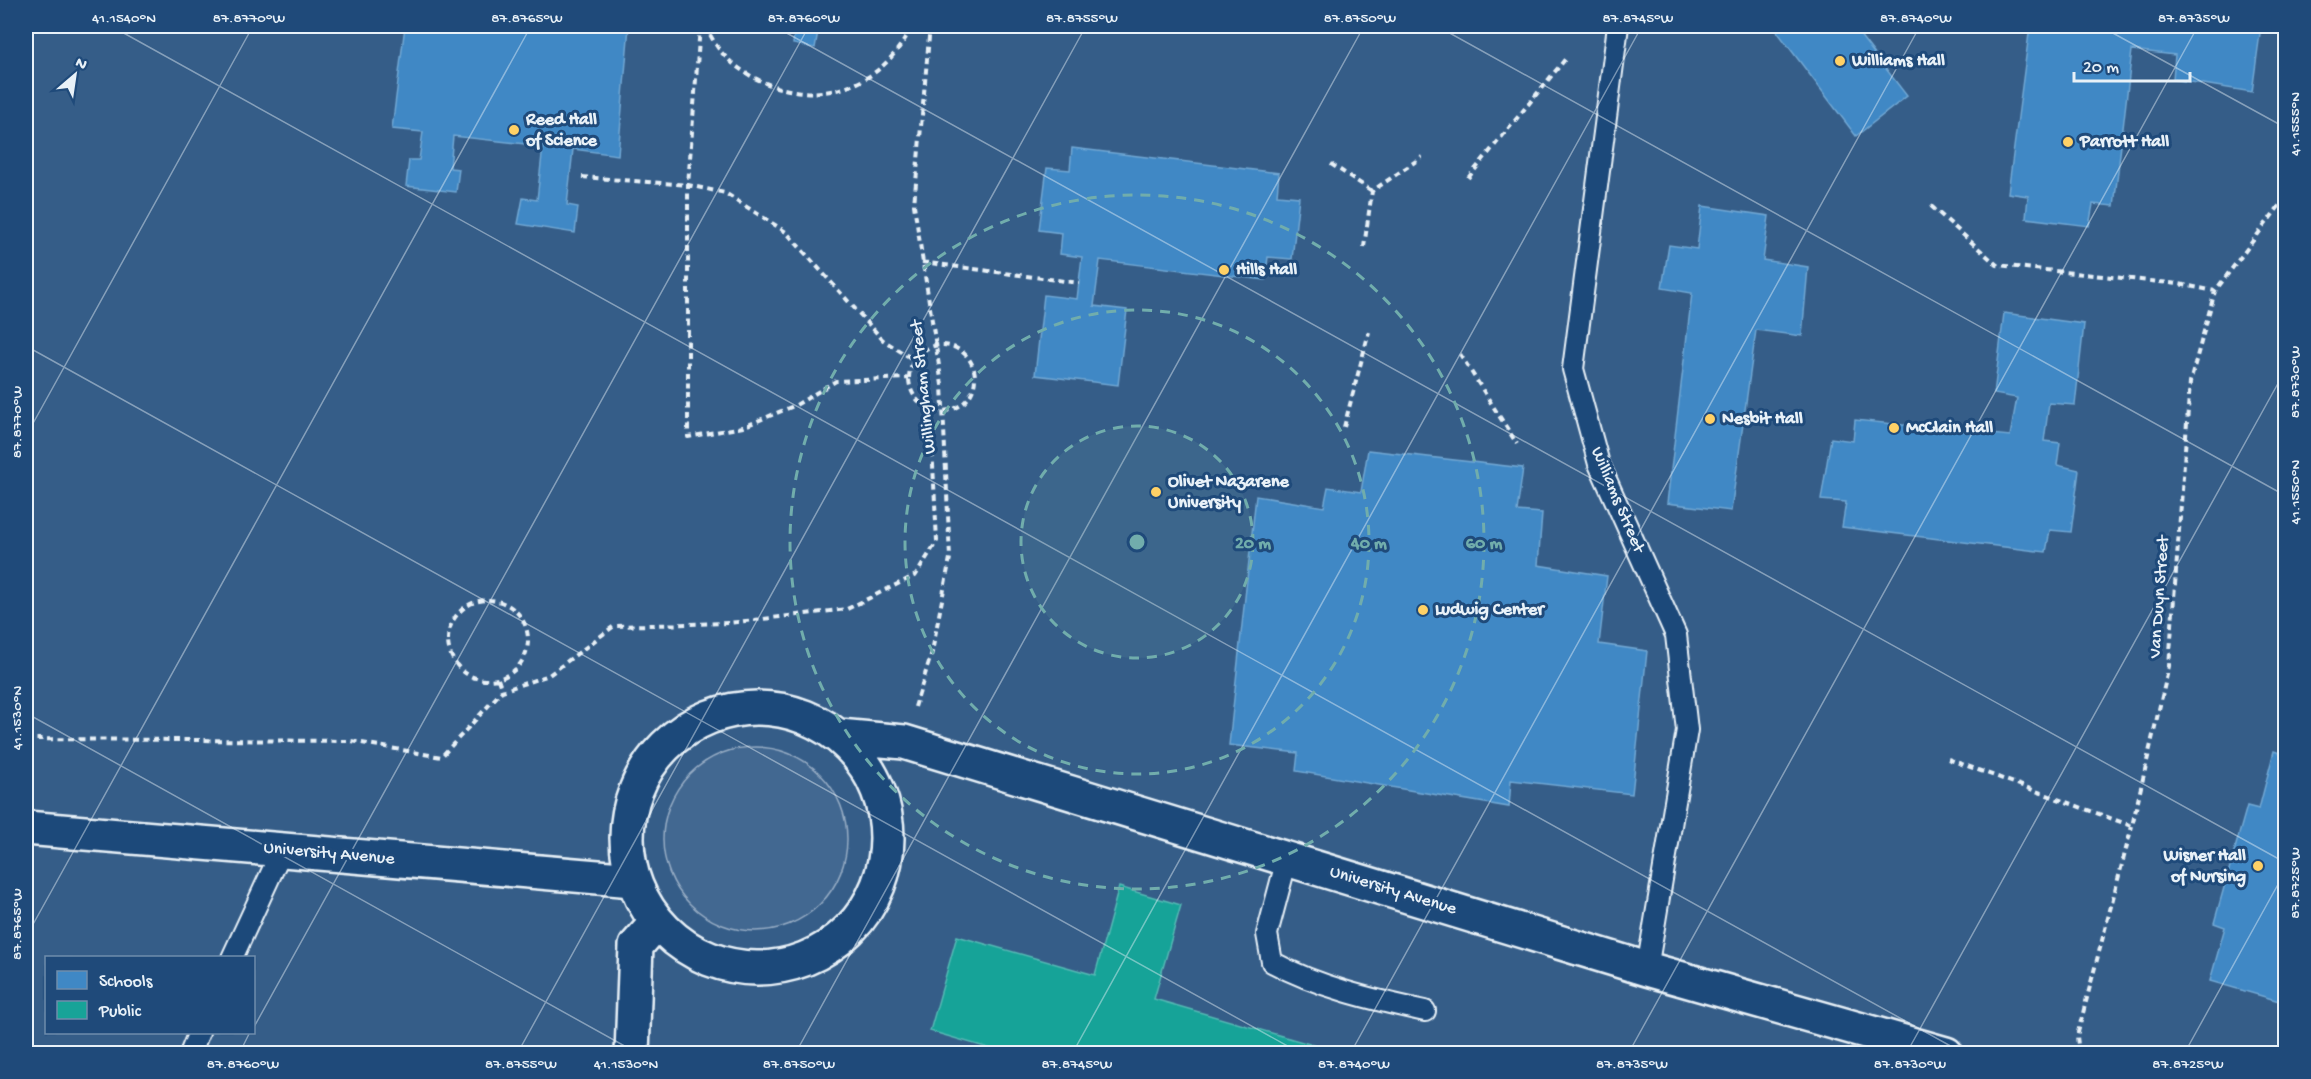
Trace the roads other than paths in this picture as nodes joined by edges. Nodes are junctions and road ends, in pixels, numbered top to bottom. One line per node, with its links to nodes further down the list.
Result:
1 (1618, 26): 9 (lane, Williams Street)
2 (839, 736): 5 (street, University Avenue); 6 (street, University Avenue); 7 (street, University Avenue)
3 (26, 828): 4 (street, University Avenue)
4 (282, 850): 6 (street, University Avenue); 8 (lane)
5 (1287, 859): 9 (street, University Avenue); 10 (lane)
6 (633, 880): 7 (street, University Avenue)
7 (657, 922): 13 (street)
8 (232, 956)
9 (1647, 969): 14 (street, University Avenue)
10 (1425, 1011)
11 (198, 1034): 12 (lane)
12 (190, 1053)
13 (632, 1053)
14 (1946, 1053)

